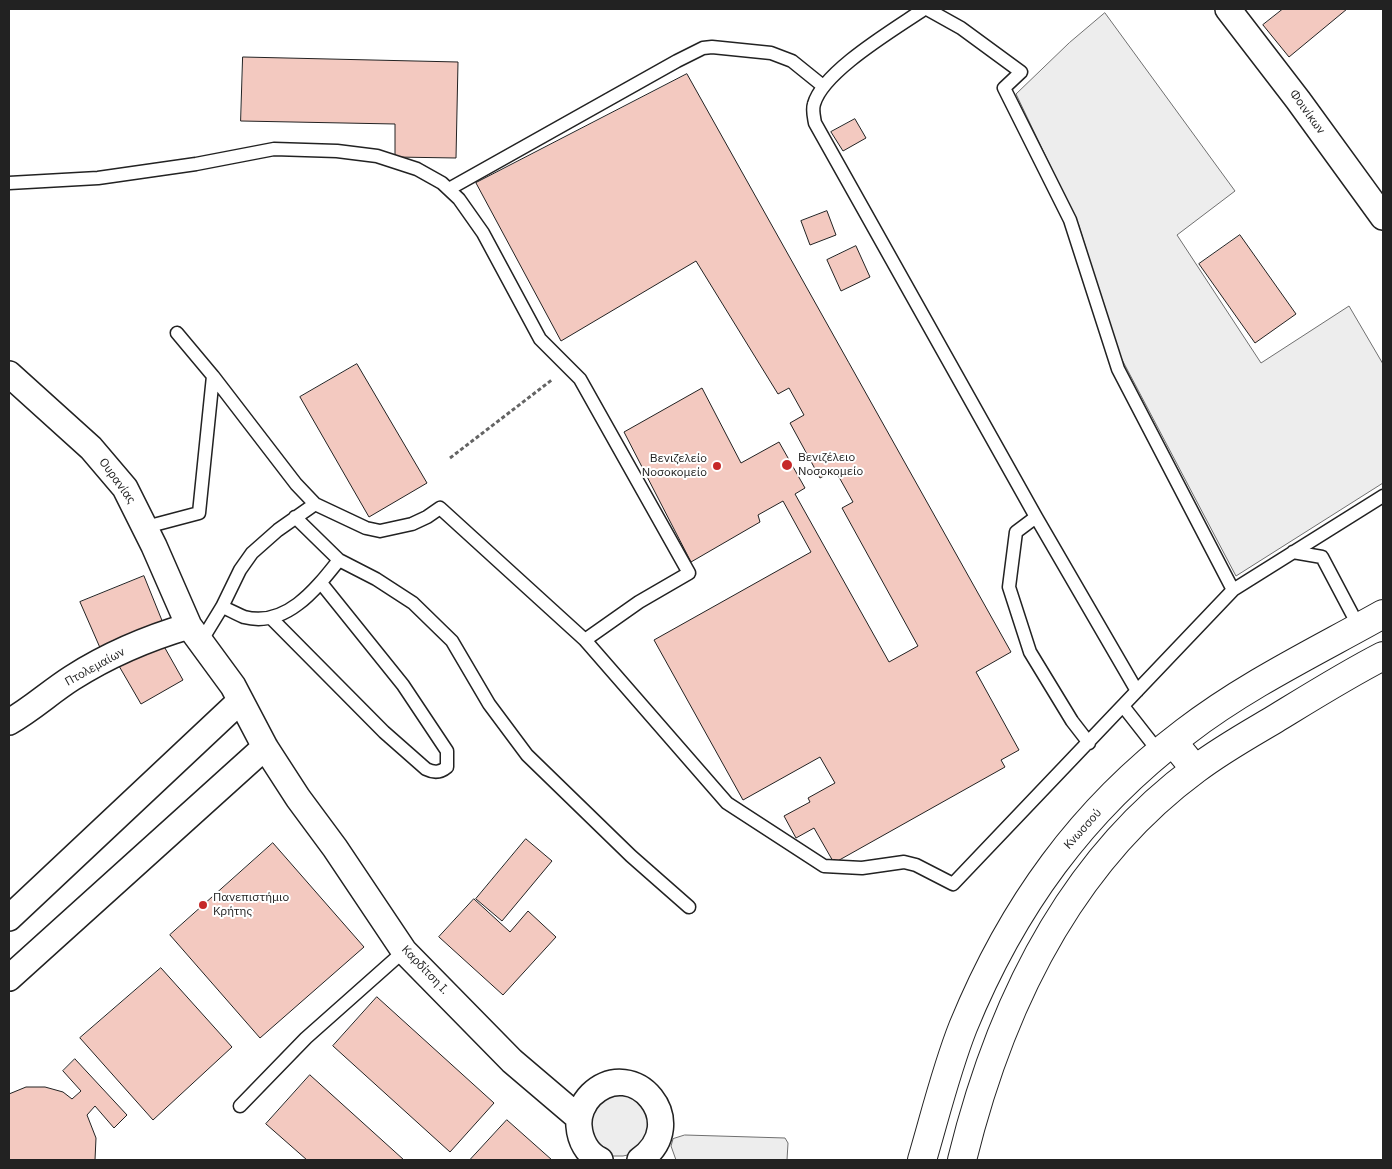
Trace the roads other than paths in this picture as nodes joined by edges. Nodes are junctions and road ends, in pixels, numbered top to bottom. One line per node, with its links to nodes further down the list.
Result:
1 (925, 9): 3 (lane); 18 (lane)
2 (1228, 9): 6 (street, Φοινίκων)
3 (823, 86): 5 (lane); 13 (lane)
4 (9, 183): 5 (lane)
5 (449, 189): 24 (lane)
6 (1383, 218)
7 (178, 333): 9 (lane)
8 (9, 374): 14 (street, Ουρανίας)
9 (213, 376): 11 (lane); 14 (lane)
10 (1383, 496): 15 (lane)
11 (315, 504): 12 (lane); 24 (lane)
12 (295, 517): 16 (lane); 19 (lane)
13 (1036, 517): 26 (lane); 30 (lane)
14 (146, 527): 23 (street, Ουρανίας)
15 (1293, 552): 18 (lane); 22 (lane)
16 (340, 560): 17 (lane); 34 (lane)
17 (320, 584): 21 (lane); 21 (lane)
18 (1232, 590): 26 (lane)
19 (222, 608): 21 (lane); 23 (lane)
20 (1383, 614): 22 (main road, Κνωσσού)
21 (272, 618)
22 (1359, 627): 32 (main road, Κνωσσού)
23 (194, 634): 27 (street, Καρδίτση Ι.); 29 (street, Πτολεμαίων)
24 (585, 640): 30 (lane)
25 (1383, 656): 33 (main road)
26 (1138, 691): 28 (lane)
27 (240, 701): 31 (street, Καρδίτση Ι.); 35 (street)
28 (1123, 706): 30 (lane); 32 (lane)
29 (9, 722)
30 (1089, 743)
31 (265, 747): 36 (street, Καρδίτση Ι.); 37 (street)
32 (1166, 747): 33 (main road); 42 (main road, Κνωσσού)
33 (1195, 769): 43 (main road)
34 (689, 907)
35 (9, 918)
36 (404, 951): 38 (lane); 39 (street, Καρδίτση Ι.)
37 (9, 978)
38 (240, 1106)
39 (579, 1118): 40 (street); 41 (street)
40 (654, 1147)
41 (600, 1160)
42 (922, 1160)
43 (962, 1160)

